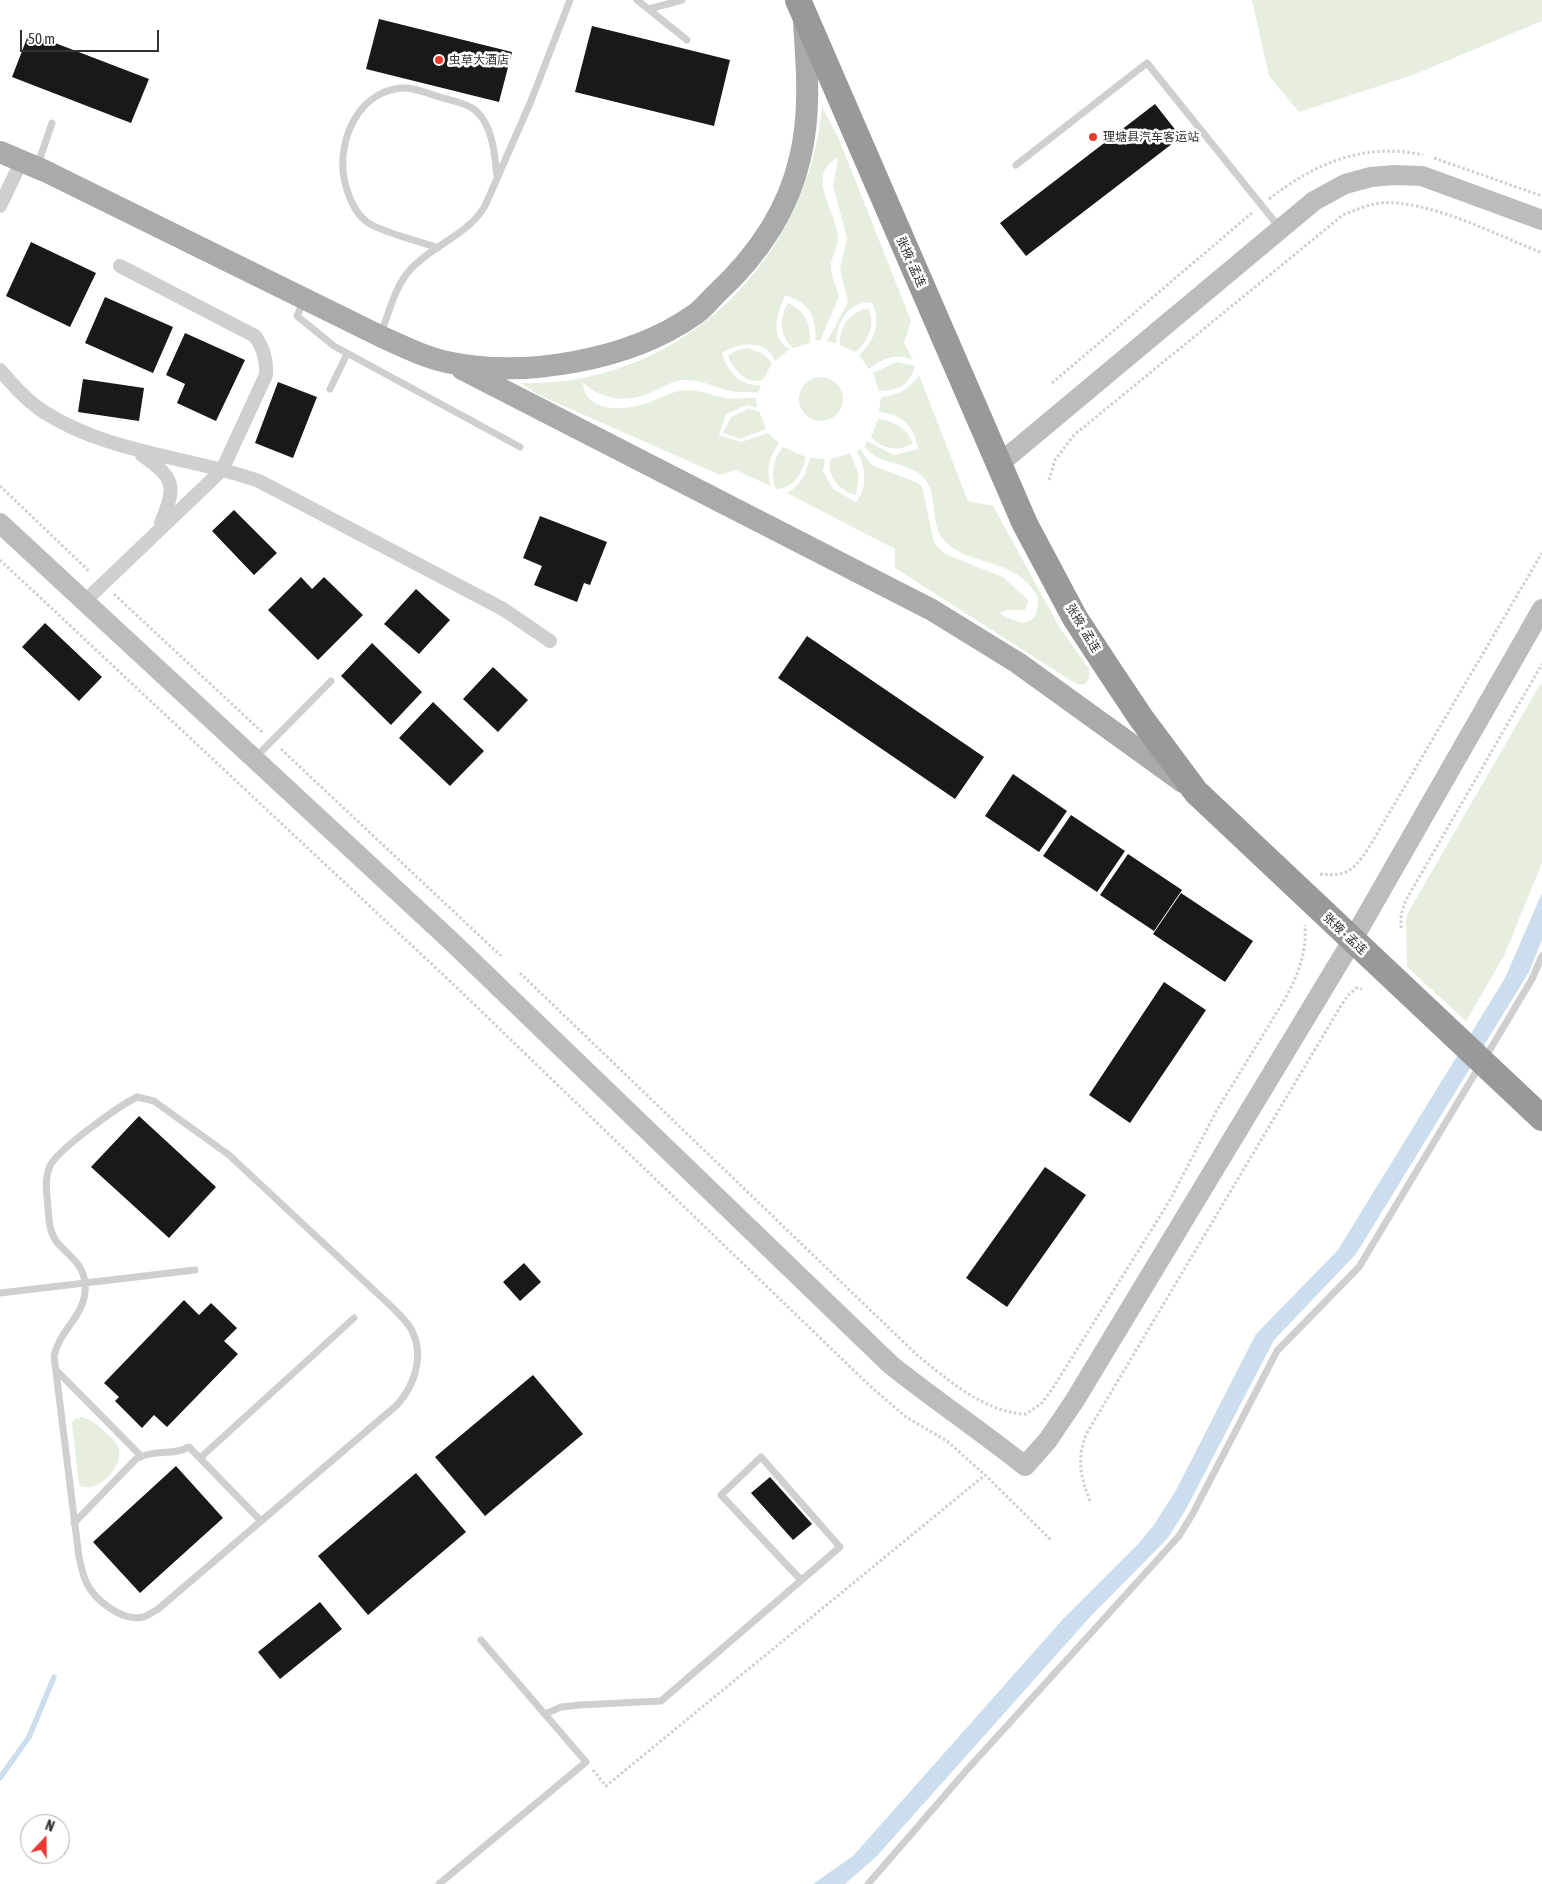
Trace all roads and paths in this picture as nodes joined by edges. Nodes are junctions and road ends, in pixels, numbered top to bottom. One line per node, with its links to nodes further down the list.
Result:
1 (570, 0): 11 (lane)
2 (638, 0): 5 (lane)
3 (682, 0): 5 (lane)
4 (800, 8): 21 (main road); 26 (highway, 张掖 - 孟连)
5 (649, 9): 6 (lane)
6 (687, 40)
7 (52, 123): 9 (lane)
8 (0, 152): 9 (main road)
9 (30, 163): 12 (street); 18 (main road)
10 (1016, 165): 14 (lane)
11 (497, 177): 15 (lane); 15 (lane)
12 (0, 206)
13 (1542, 220): 14 (street)
14 (1280, 229): 26 (street)
15 (438, 248): 19 (lane)
16 (1542, 253): 28 (path)
17 (120, 266): 27 (street)
18 (305, 299): 19 (main road); 20 (lane)
19 (380, 336): 21 (main road)
20 (347, 354): 23 (lane); 24 (lane)
21 (448, 362): 43 (main road)
22 (0, 370): 25 (street)
23 (330, 389)
24 (520, 447)
25 (133, 449): 27 (street); 31 (street)
26 (999, 464): 43 (highway, 张掖 - 孟连)
27 (222, 470): 31 (street); 38 (street)
28 (1049, 480)
29 (0, 486): 34 (path)
30 (0, 523): 36 (street)
31 (158, 528): 36 (street)
32 (1542, 553): 44 (path)
33 (0, 560): 60 (path)
34 (90, 572)
35 (112, 592): 41 (path)
36 (86, 601): 42 (street)
37 (1542, 610): 47 (street)
38 (550, 641)
39 (1542, 664): 46 (path)
40 (331, 682): 41 (lane)
41 (272, 741): 42 (lane); 48 (path)
42 (255, 759): 47 (street)
43 (1196, 792): 47 (highway, 张掖 - 孟连)
44 (1320, 874)
45 (1304, 923): 50 (path)
46 (1401, 928)
47 (1352, 941): 52 (highway, 张掖 - 孟连)
48 (501, 956)
49 (1542, 956): 70 (lane)
50 (520, 973)
51 (1362, 989): 61 (path)
52 (1538, 1115)
53 (195, 1270): 54 (lane)
54 (85, 1283): 55 (lane); 57 (lane); 62 (lane)
55 (0, 1293)
56 (354, 1318): 59 (lane)
57 (56, 1370): 58 (lane); 63 (lane)
58 (142, 1456): 59 (lane); 63 (lane)
59 (200, 1458): 62 (lane)
60 (985, 1475): 64 (path); 68 (path)
61 (1090, 1500)
62 (261, 1521): 63 (lane)
63 (74, 1523)
64 (1051, 1540)
65 (801, 1580): 65 (lane); 67 (lane)
66 (481, 1640): 67 (lane)
67 (545, 1714): 68 (lane)
68 (586, 1762): 69 (lane)
69 (439, 1884)
70 (868, 1884)

